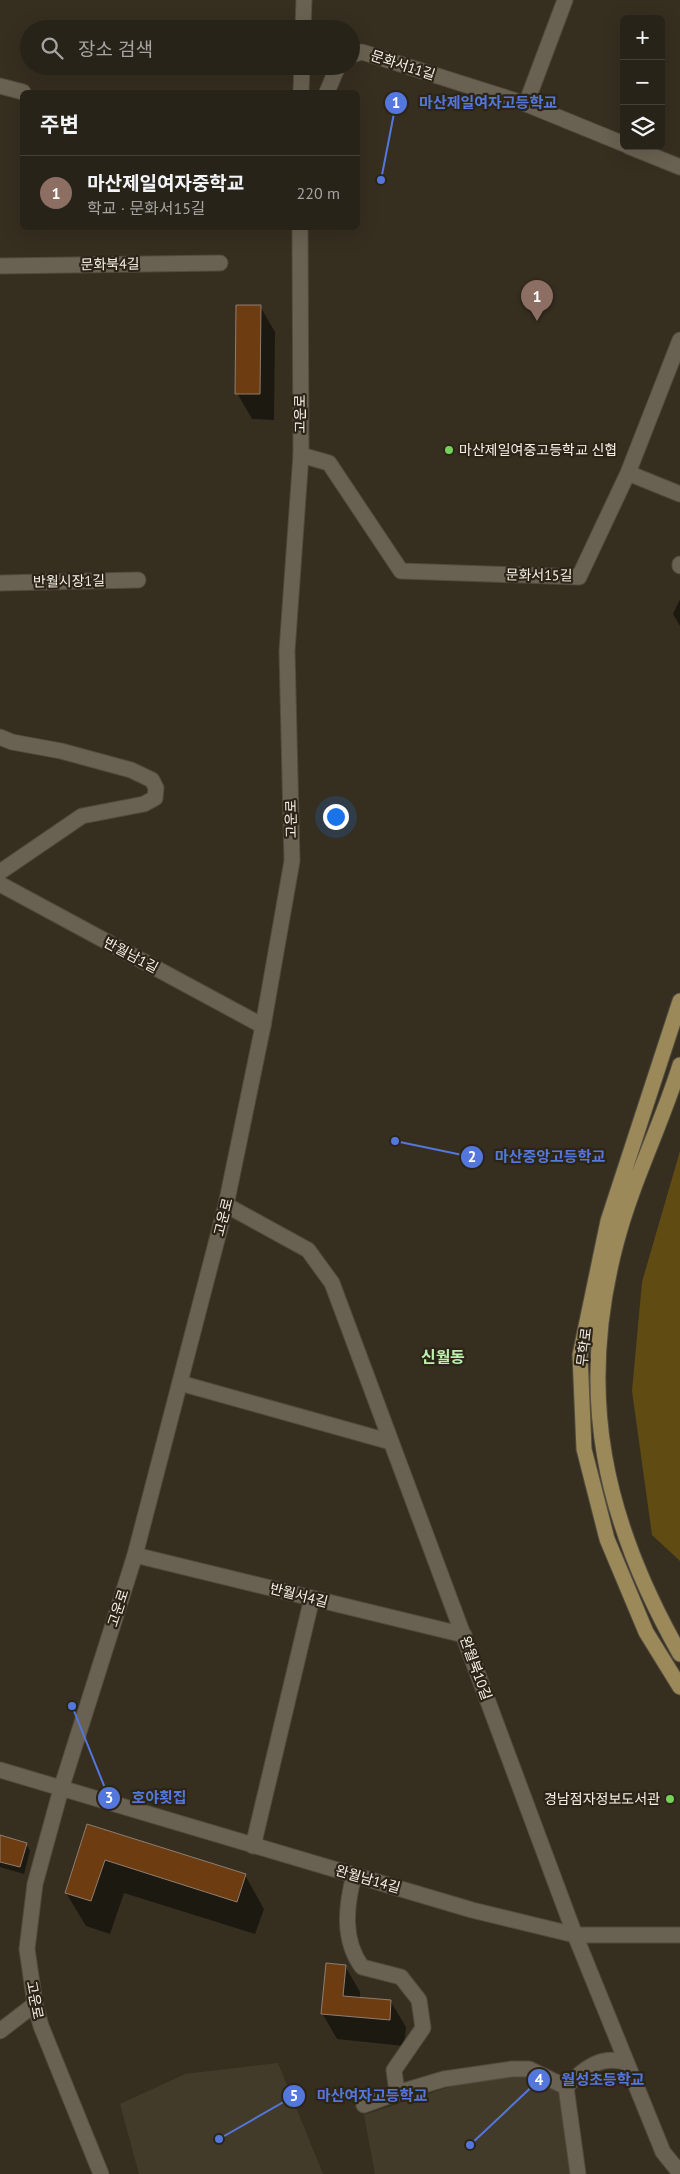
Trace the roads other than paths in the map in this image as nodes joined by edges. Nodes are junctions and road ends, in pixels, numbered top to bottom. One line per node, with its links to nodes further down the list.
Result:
1 (304, 0): 3 (street)
2 (565, 0): 11 (street)
3 (303, 20)
4 (360, 53): 11 (street, 문화서11길)
5 (302, 75): 8 (street)
6 (334, 75): 9 (street)
7 (0, 86): 10 (street)
8 (301, 90)
9 (328, 90)
10 (20, 91)
11 (526, 104): 12 (street, 문화서11길)
12 (620, 142)
13 (637, 150): 14 (street)
14 (680, 168)
15 (300, 230): 19 (street, 고운로)
16 (220, 262): 17 (street, 문화북4길)
17 (0, 266)
18 (680, 340): 20 (street, 문화서15길)
19 (301, 455): 20 (street, 문화서15길); 28 (street, 고운로)
20 (628, 473): 21 (street)
21 (680, 494)
22 (138, 580): 23 (street, 반월시장1길)
23 (0, 583)
24 (0, 737): 25 (street)
25 (0, 872)
26 (0, 884): 28 (street, 반월남1길)
27 (680, 1001): 37 (main road, 무학로)
28 (263, 1026): 30 (street, 고운로)
29 (680, 1065): 36 (main road, 무학로)
30 (226, 1204): 31 (street, 고운로); 32 (street, 완월북10길)
31 (180, 1383): 32 (street); 33 (street, 고운로)
32 (391, 1442): 35 (street, 완월북10길)
33 (135, 1555): 34 (street, 반월서4길); 39 (street, 고운로)
34 (312, 1598): 35 (street, 반월서4길); 40 (street)
35 (464, 1635): 42 (street, 완월북10길)
36 (680, 1654)
37 (680, 1687)
38 (0, 1770): 39 (street, 완월남14길)
39 (61, 1789): 40 (street, 완월남14길); 44 (street, 고운로)
40 (253, 1846): 41 (street, 완월남14길)
41 (354, 1875): 42 (street, 완월남14길); 48 (street)
42 (575, 1934): 43 (street, 완월남14길); 46 (street, 완월북10길)
43 (680, 1936)
44 (35, 2004): 45 (street); 51 (street, 고운로)
45 (0, 2031)
46 (627, 2063): 47 (street); 50 (street, 완월북10길)
47 (566, 2087): 48 (street); 52 (street)
48 (397, 2092): 49 (street)
49 (364, 2105)
50 (680, 2173)
51 (100, 2174)
52 (578, 2174)

